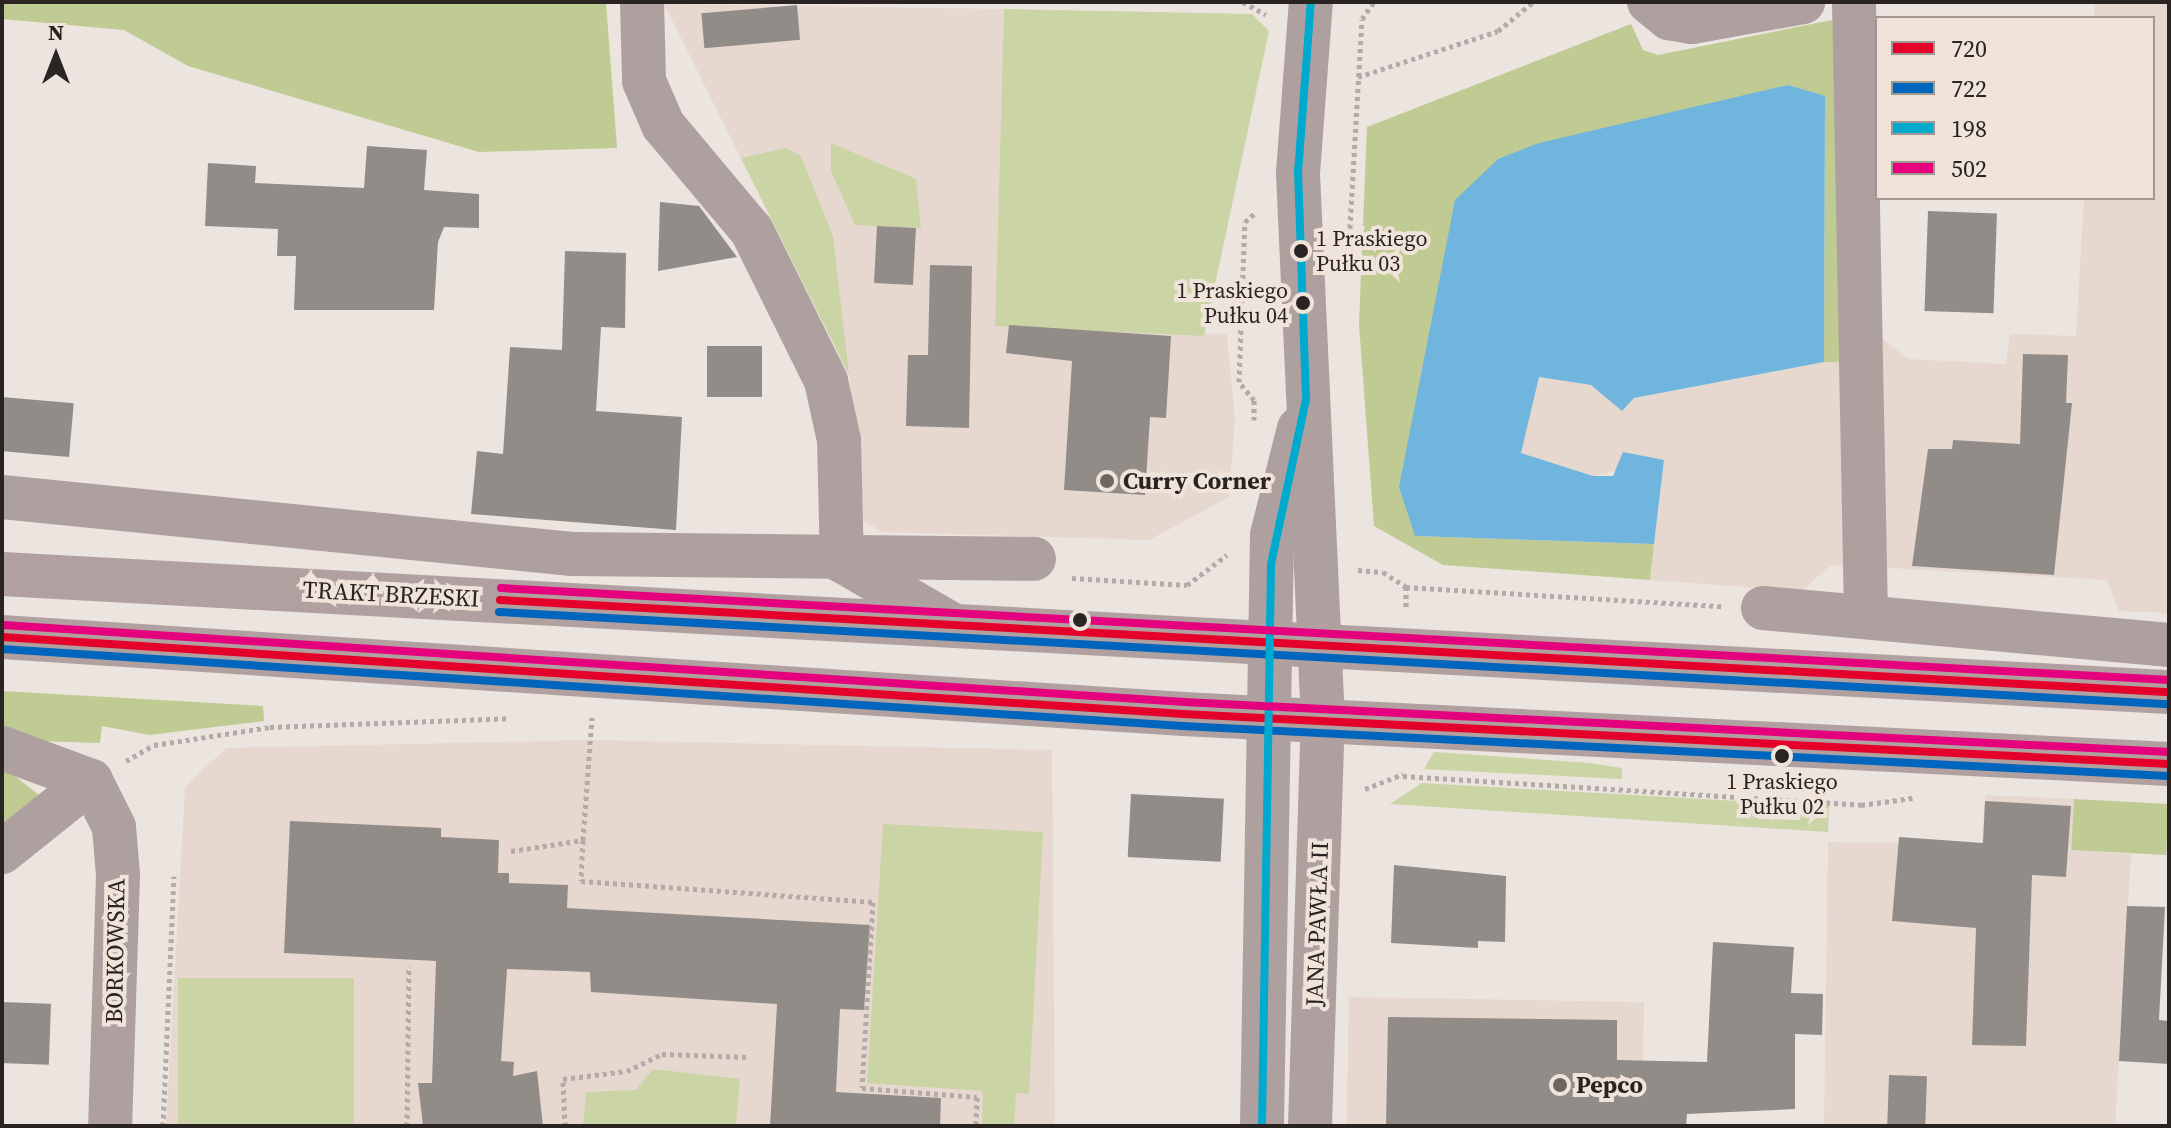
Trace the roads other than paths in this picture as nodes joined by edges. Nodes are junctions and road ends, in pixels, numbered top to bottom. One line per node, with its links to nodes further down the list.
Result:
1 (642, 2): 9 (street)
2 (1311, 2): 6 (street)
3 (1649, 2): 4 (street)
4 (1803, 2)
5 (1854, 2): 12 (street)
6 (1306, 399): 15 (street, JANA PAWŁA II); 16 (street, JANA PAWŁA II)
7 (2, 497): 9 (street)
8 (1034, 559): 9 (street)
9 (842, 561): 13 (street)
10 (2, 574): 13 (main road, TRAKT BRZESKI)
11 (1763, 608): 12 (street)
12 (1866, 616): 17 (street)
13 (951, 624): 15 (main road, TRAKT BRZESKI)
14 (2, 637): 19 (main road)
15 (1267, 640): 16 (main road, TRAKT BRZESKI); 19 (street, JANA PAWŁA II)
16 (1321, 643): 18 (main road, TRAKT BRZESKI); 20 (street, JANA PAWŁA II)
17 (2169, 645)
18 (2169, 692)
19 (1271, 719): 20 (main road); 26 (street, JANA PAWŁA II)
20 (1323, 722): 22 (main road); 27 (street, JANA PAWŁA II)
21 (2, 748): 23 (street)
22 (2169, 764)
23 (91, 781): 24 (street); 25 (street, BORKOWSKA)
24 (2, 852)
25 (110, 1126)
26 (1262, 1126)
27 (1310, 1126)

